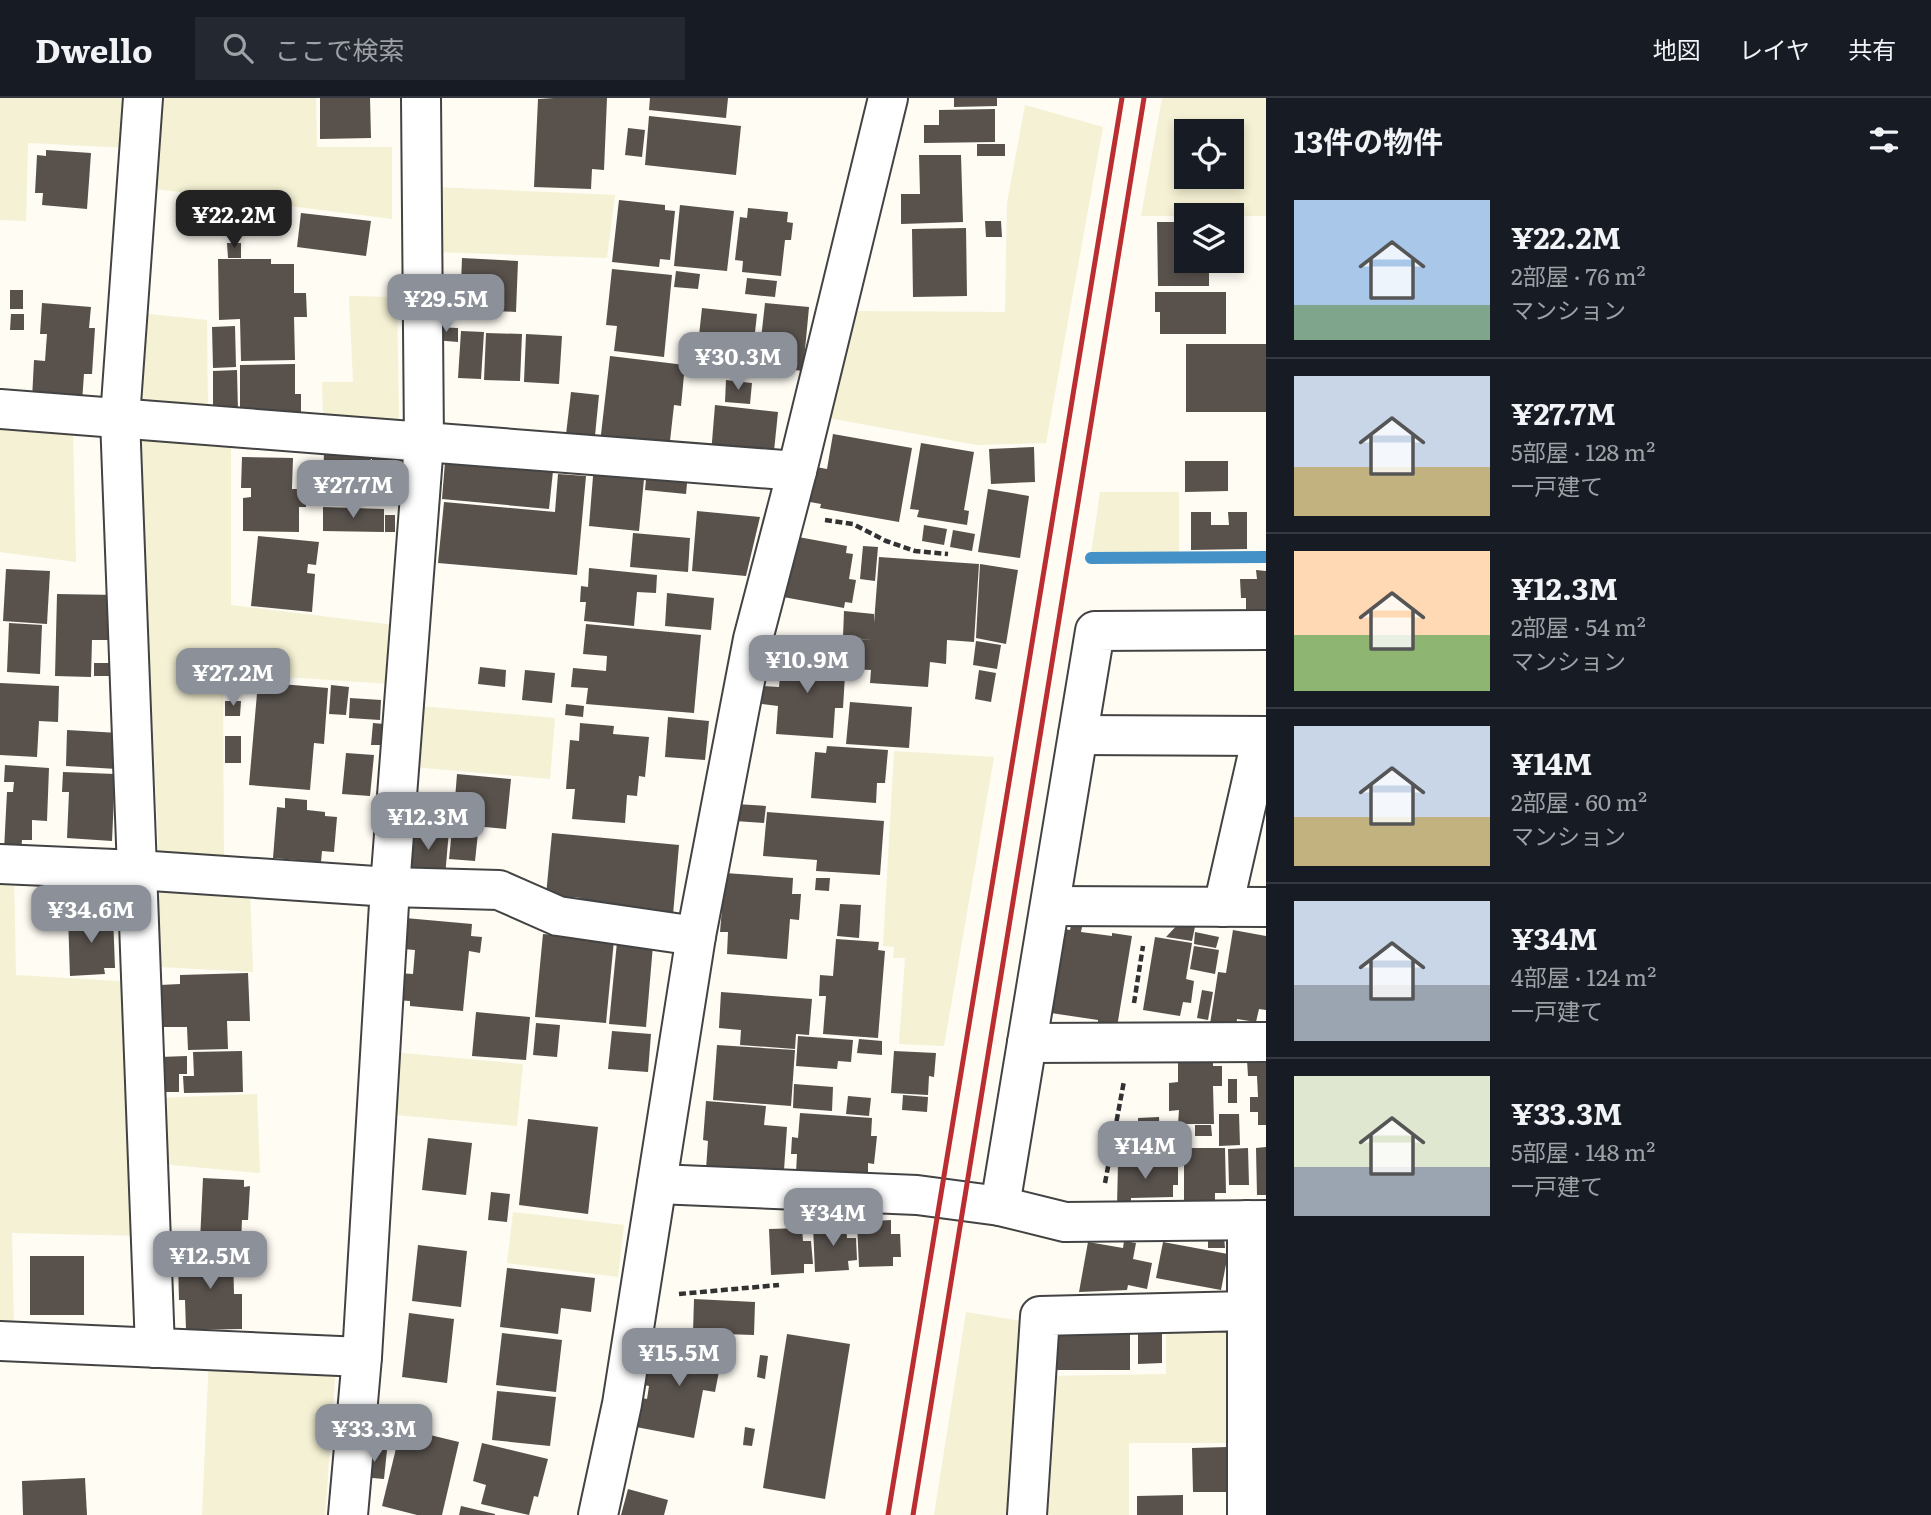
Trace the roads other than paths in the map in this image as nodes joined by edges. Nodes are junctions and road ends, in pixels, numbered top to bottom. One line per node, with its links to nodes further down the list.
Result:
1 (143, 98): 5 (street)
2 (421, 98): 6 (street)
3 (888, 98): 7 (street)
4 (0, 409): 5 (street)
5 (120, 418): 6 (street); 12 (street)
6 (425, 443): 7 (street); 13 (street)
7 (797, 471): 17 (street)
8 (1266, 630): 9 (street)
9 (1078, 735): 10 (street); 14 (street)
10 (1264, 736): 15 (street)
11 (0, 864): 12 (street)
12 (136, 870): 13 (street); 25 (street)
13 (390, 887): 17 (street); 26 (street)
14 (1050, 906): 15 (street); 19 (street)
15 (1223, 907): 16 (street)
16 (1266, 907)
17 (696, 936): 20 (street)
18 (1266, 1042): 19 (street)
19 (1027, 1043): 21 (street)
20 (657, 1184): 21 (street); 28 (street)
21 (999, 1206): 22 (street)
22 (1256, 1220): 23 (street)
23 (1247, 1311): 29 (street); 30 (street)
24 (0, 1341): 25 (street)
25 (155, 1348): 26 (street)
26 (362, 1357): 27 (street)
27 (348, 1515)
28 (598, 1515)
29 (1027, 1515)
30 (1247, 1515)

